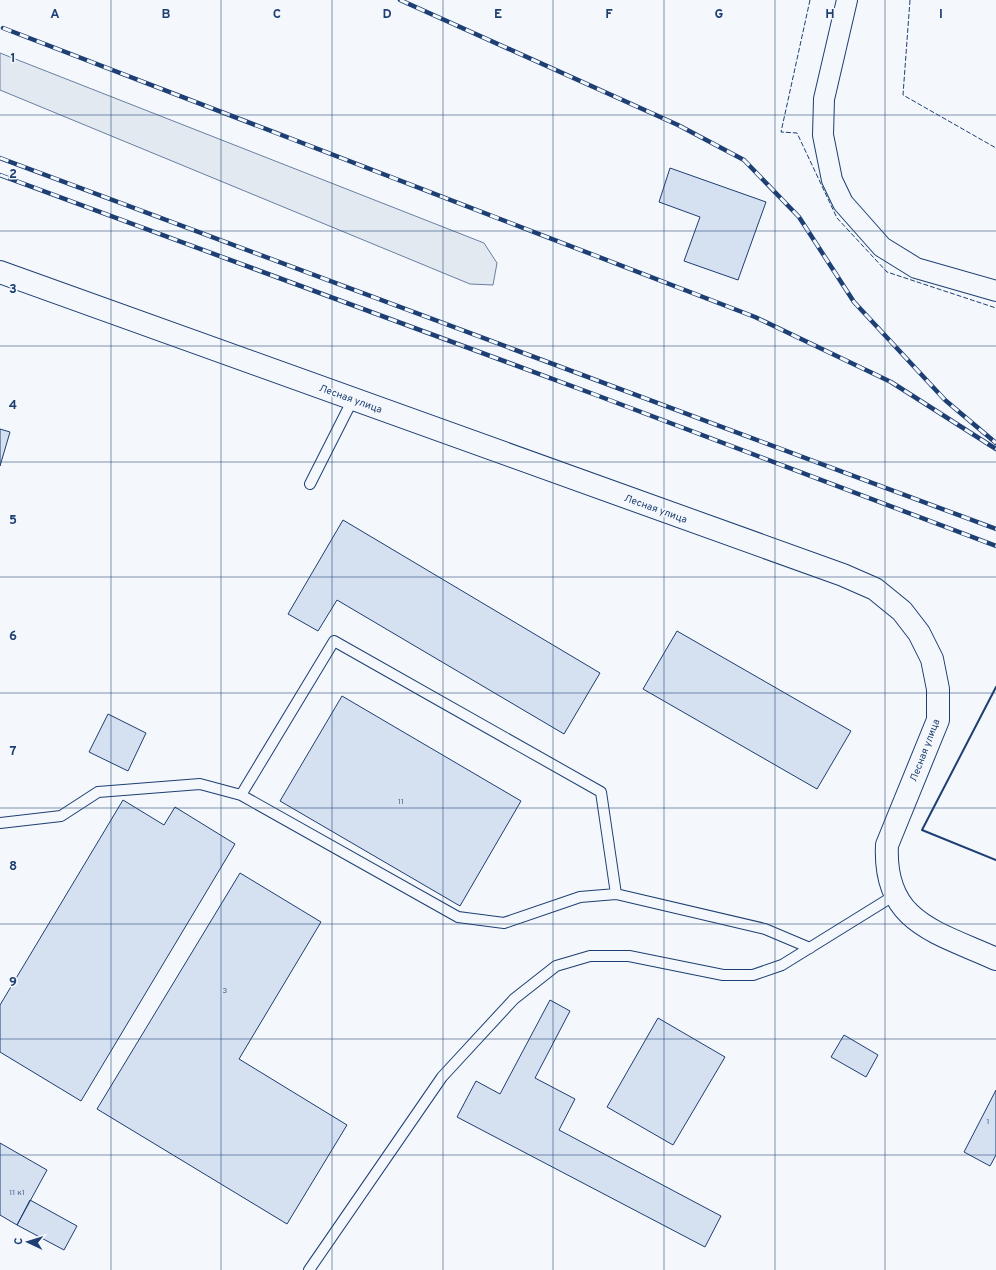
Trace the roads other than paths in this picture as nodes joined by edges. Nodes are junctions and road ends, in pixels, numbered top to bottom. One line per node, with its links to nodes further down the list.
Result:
1 (848, 0): 3 (street)
2 (0, 272): 4 (street, Лесная улица)
3 (996, 291)
4 (353, 399): 5 (lane); 9 (street, Лесная улица)
5 (310, 484)
6 (241, 795): 7 (lane); 8 (lane); 8 (lane)
7 (0, 823)
8 (616, 894): 10 (lane)
9 (895, 895): 10 (lane); 11 (street, Лесная улица)
10 (810, 948): 12 (lane)
11 (996, 960)
12 (309, 1270)

